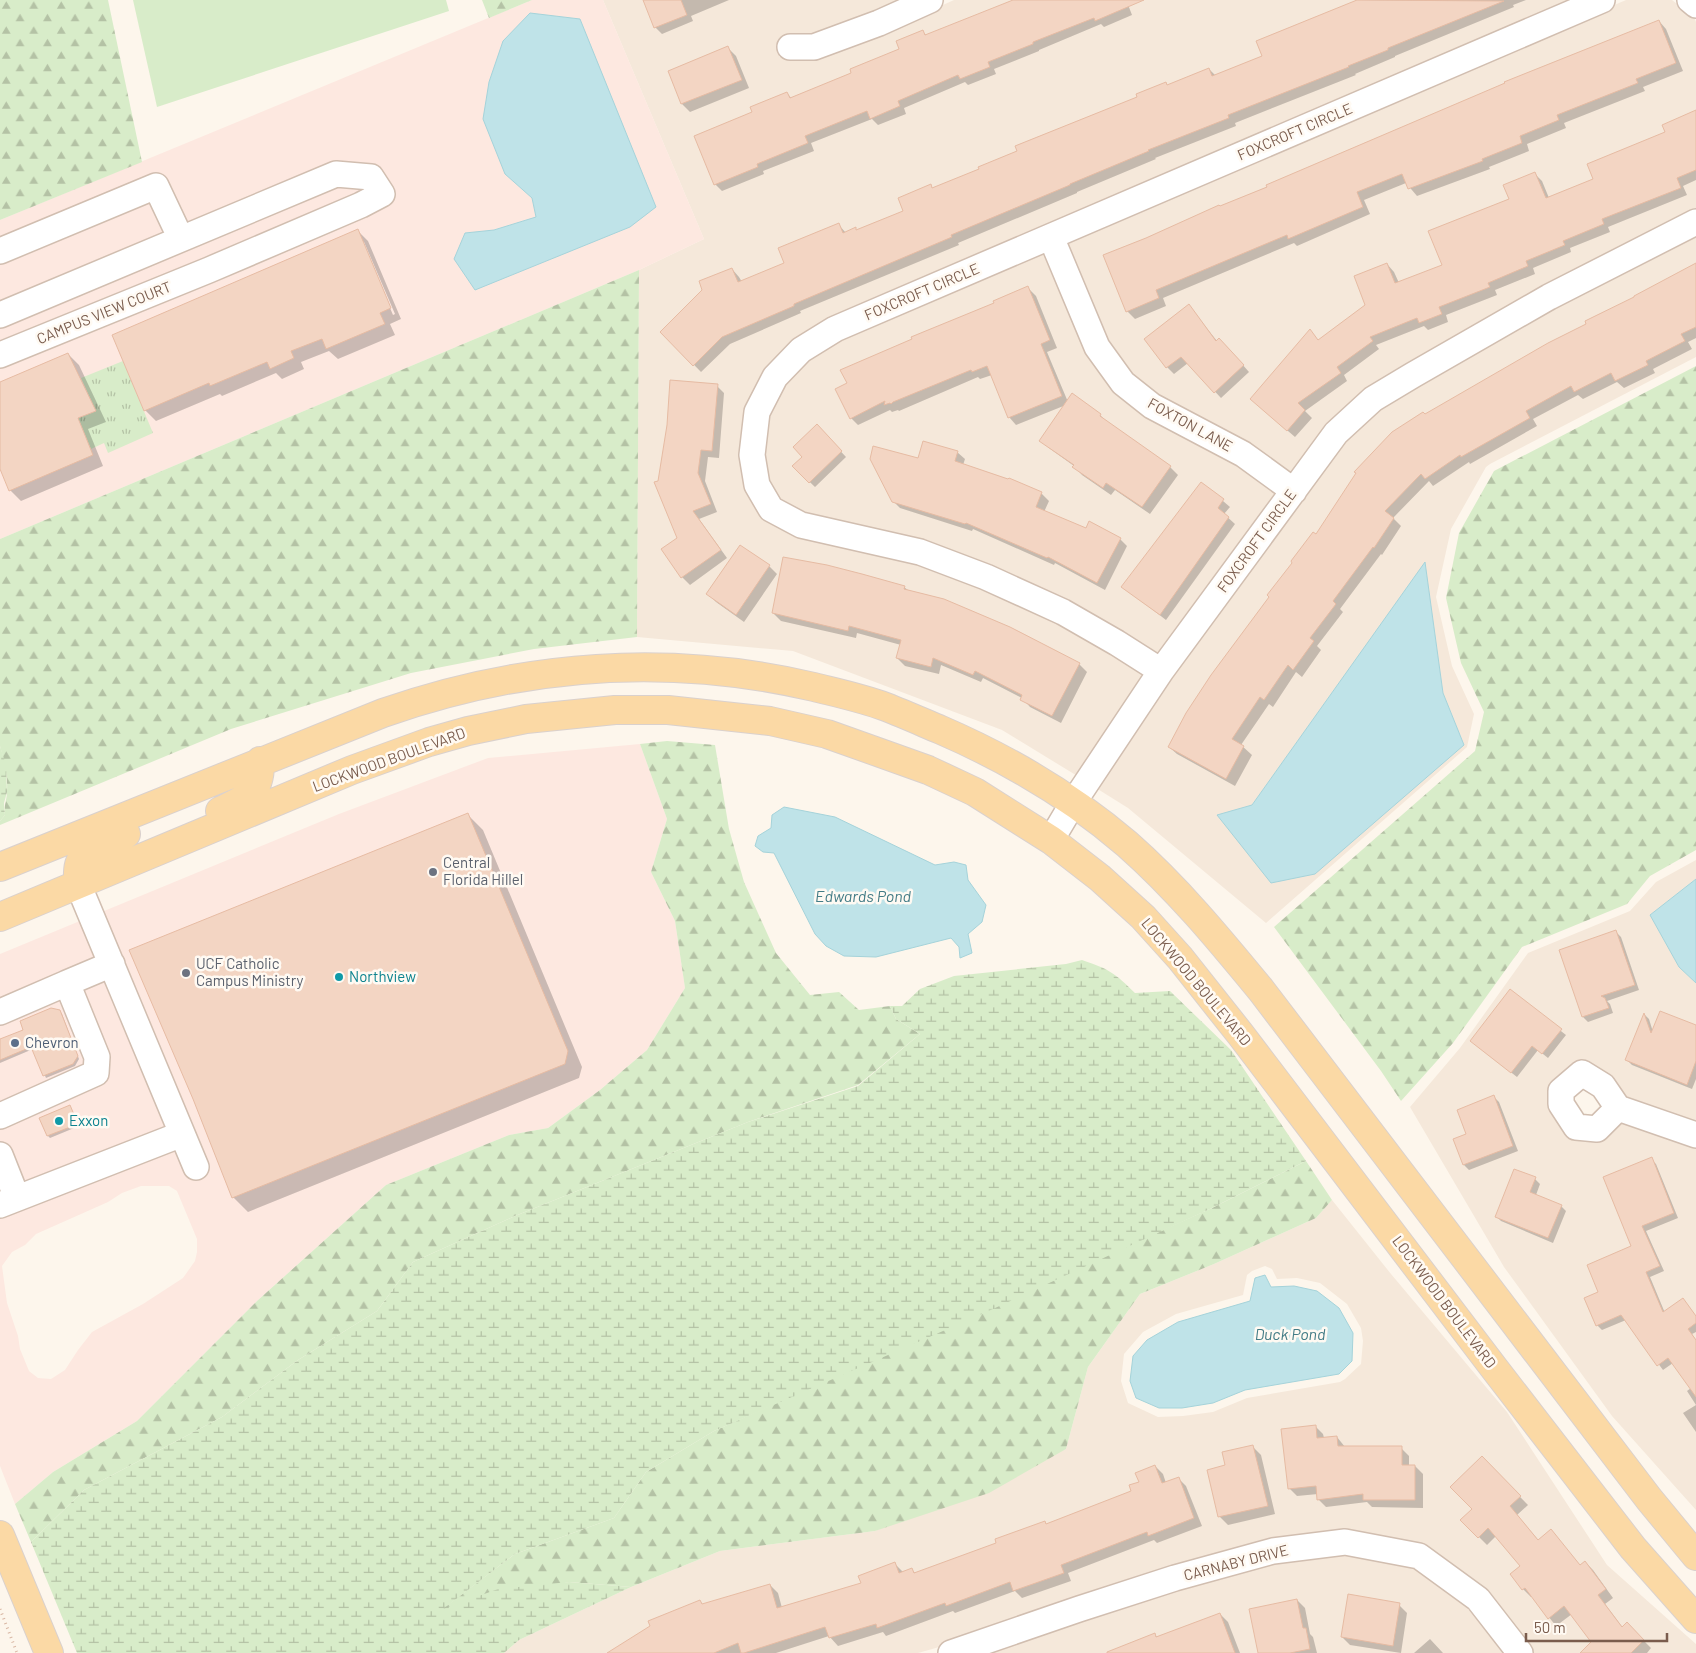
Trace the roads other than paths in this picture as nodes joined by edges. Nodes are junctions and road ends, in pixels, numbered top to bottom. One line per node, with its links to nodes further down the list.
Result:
1 (930, 0): 5 (street)
2 (1602, 0): 7 (street, FOXCROFT CIRCLE)
3 (1690, 0): 4 (street)
4 (1696, 5)
5 (790, 47)
6 (1696, 222): 12 (street, FOXCROFT CIRCLE)
7 (1051, 237): 12 (street, FOXTON LANE); 13 (street, FOXCROFT CIRCLE)
8 (181, 239): 9 (street); 10 (street); 11 (street, CAMPUS VIEW COURT)
9 (0, 251)
10 (0, 315)
11 (0, 355)
12 (1294, 491): 13 (street, FOXCROFT CIRCLE)
13 (1161, 671): 18 (street, FOXCROFT CIRCLE)
14 (520, 677): 15 (main road); 16 (main road); 18 (main road)
15 (526, 719): 19 (main road, LOCKWOOD BOULEVARD); 20 (main road, LOCKWOOD BOULEVARD)
16 (260, 761): 17 (main road); 20 (main road)
17 (211, 782): 21 (main road); 22 (main road)
18 (1073, 803): 19 (street, FOXCROFT CIRCLE); 35 (main road)
19 (1051, 840): 36 (main road, LOCKWOOD BOULEVARD)
20 (126, 865): 22 (main road, LOCKWOOD BOULEVARD)
21 (0, 867)
22 (78, 884): 23 (main road, LOCKWOOD BOULEVARD); 24 (street)
23 (0, 916)
24 (112, 964): 25 (street); 29 (street)
25 (67, 983): 26 (street); 28 (street)
26 (0, 1012)
27 (1618, 1108): 30 (street)
28 (0, 1116)
29 (182, 1134): 32 (street); 33 (street)
30 (1696, 1135)
31 (0, 1156): 33 (street)
32 (196, 1167)
33 (8, 1202)
34 (0, 1535): 37 (main road)
35 (1696, 1556)
36 (1696, 1619)
37 (49, 1653)
38 (952, 1653): 39 (street, CARNABY DRIVE)
39 (1520, 1653)

